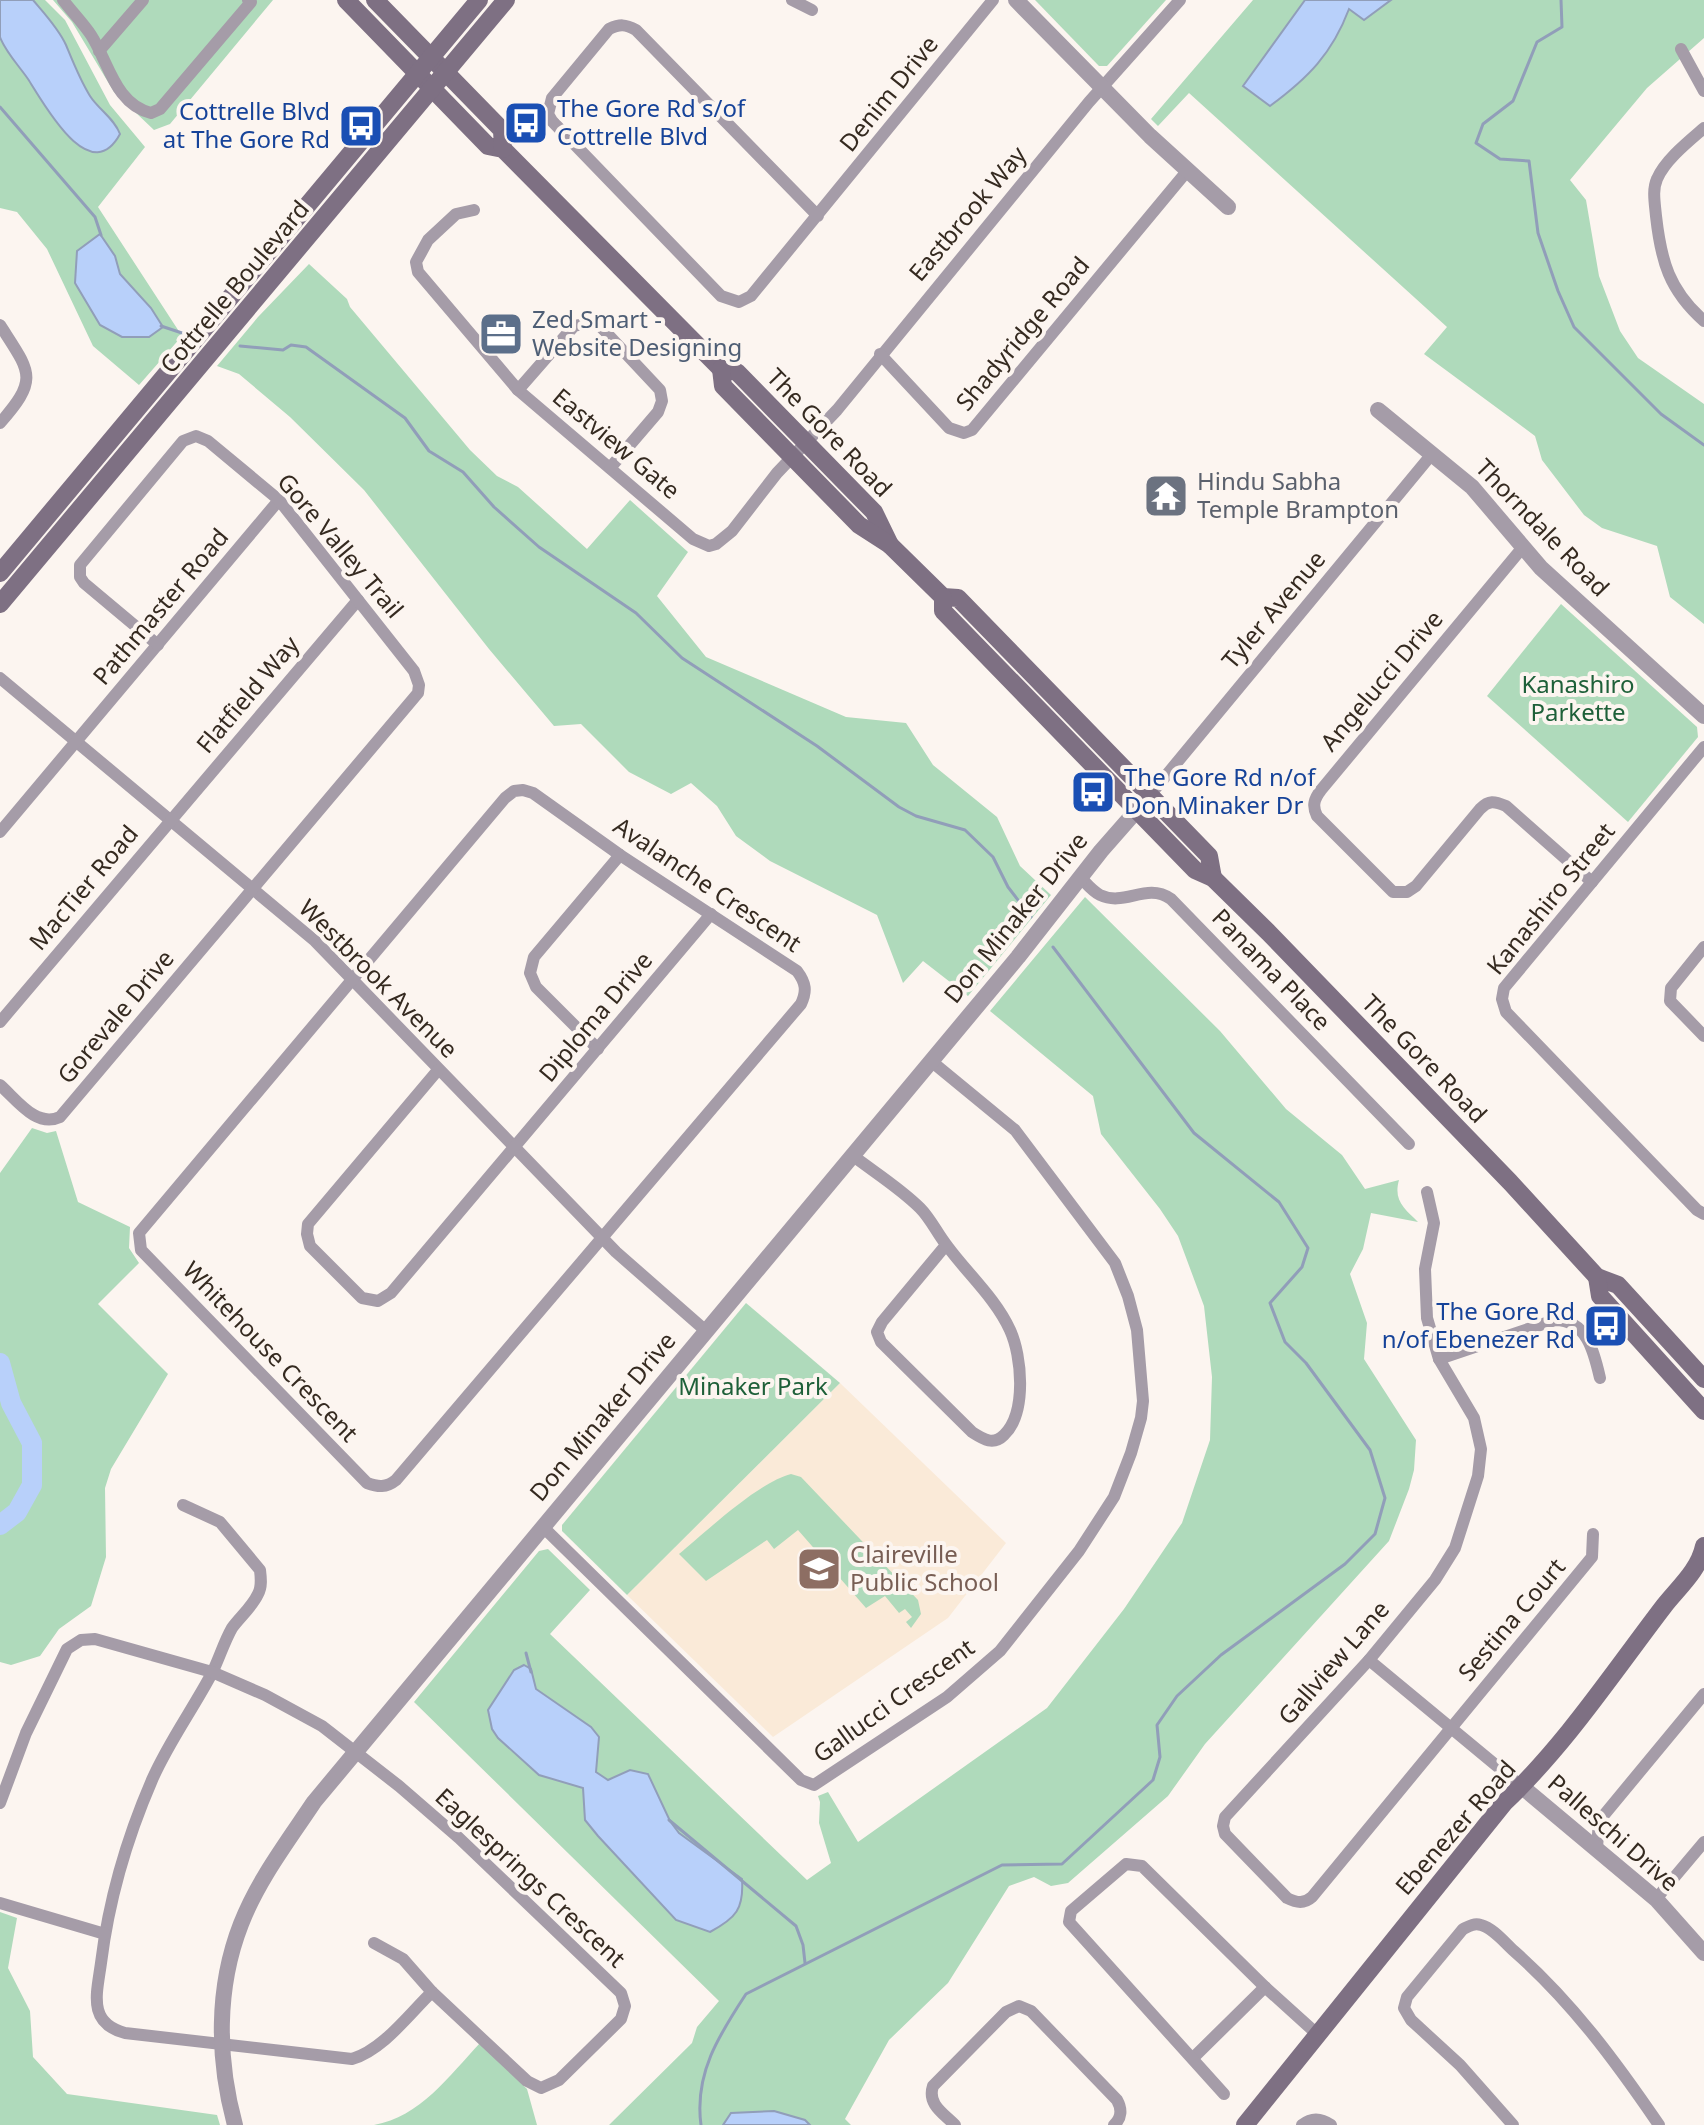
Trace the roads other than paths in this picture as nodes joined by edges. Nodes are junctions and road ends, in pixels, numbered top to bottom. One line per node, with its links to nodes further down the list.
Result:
1 (63, 0): 14 (street)
2 (143, 0): 14 (street)
3 (248, 0): 14 (street)
4 (346, 0): 17 (main road, The Gore Road)
5 (375, 0): 15 (main road, The Gore Road)
6 (479, 0): 15 (main road, Cottrelle Boulevard)
7 (506, 0): 16 (main road, Cottrelle Boulevard)
8 (792, 0): 12 (street)
9 (993, 0): 26 (street, Denim Drive)
10 (1016, 0): 18 (street)
11 (1180, 0): 18 (street, Eastbrook Way)
12 (812, 10)
13 (1681, 49): 20 (street)
14 (99, 51)
15 (431, 58): 16 (main road, The Gore Road); 17 (main road, Cottrelle Boulevard)
16 (446, 73): 19 (main road, Cottrelle Boulevard); 22 (main road, The Gore Road)
17 (418, 74): 19 (main road, The Gore Road); 41 (main road, Cottrelle Boulevard)
18 (1102, 88): 23 (street); 29 (street, Eastbrook Way)
19 (432, 89): 22 (main road, The Gore Road); 44 (main road, Cottrelle Boulevard)
20 (1704, 91)
21 (1704, 128): 27 (street)
22 (503, 149): 30 (main road, The Gore Road)
23 (1188, 170): 24 (street); 29 (street, Shadyridge Road)
24 (1228, 207)
25 (474, 210): 31 (street, Eastview Gate)
26 (818, 216): 26 (street, Denim Drive)
27 (1704, 321)
28 (0, 325): 33 (street)
29 (880, 354): 34 (street, Eastbrook Way)
30 (721, 369): 34 (main road, The Gore Road); 36 (main road, The Gore Road)
31 (518, 390): 37 (street, Eastview Gate); 37 (street)
32 (1378, 410): 35 (street, Thorndale Road)
33 (0, 423)
34 (807, 443): 36 (street, Eastbrook Way); 39 (main road, The Gore Road)
35 (1432, 454): 40 (street, Thorndale Road); 50 (street, Tyler Avenue)
36 (792, 457): 37 (street, Eastview Gate); 39 (main road, The Gore Road)
37 (610, 468)
38 (279, 500): 43 (street, Gore Valley Trail); 45 (street, Pathmaster Road); 45 (street, Gore Valley Trail)
39 (890, 545): 42 (main road, The Gore Road)
40 (1523, 547): 47 (street, Thorndale Road); 57 (street, Angelucci Drive)
41 (0, 573)
42 (943, 597): 50 (main road, The Gore Road); 51 (main road, The Gore Road)
43 (358, 600): 52 (street, Flatfield Way); 58 (street, Gore Valley Trail)
44 (0, 604)
45 (158, 645): 48 (street, Pathmaster Road)
46 (0, 678): 48 (street, Westbrook Avenue)
47 (1704, 716)
48 (77, 741): 52 (street, Westbrook Avenue); 53 (street, Pathmaster Road)
49 (1704, 747): 57 (street, Kanashiro Street)
50 (1150, 795): 51 (street, Don Minaker Drive); 56 (main road, The Gore Road)
51 (1136, 810): 55 (street, Don Minaker Drive); 56 (main road, The Gore Road)
52 (171, 820): 58 (street, Westbrook Avenue); 62 (street, MacTier Road)
53 (0, 831)
54 (620, 855): 59 (street, Avalanche Crescent); 61 (street, Avalanche Crescent); 64 (street)
55 (1080, 877): 65 (street, Don Minaker Drive); 68 (street, Panama Place)
56 (1213, 878): 75 (main road, The Gore Road)
57 (1592, 882): 72 (street, Kanashiro Street)
58 (253, 890): 61 (street, Westbrook Avenue); 67 (street, Gorevale Drive)
59 (711, 914): 64 (street, Diploma Drive); 73 (street, Avalanche Crescent)
60 (1704, 947): 63 (street)
61 (351, 979): 66 (street, Westbrook Avenue); 73 (street, Whitehouse Crescent)
62 (0, 1022)
63 (1704, 1036)
64 (598, 1049): 69 (street, Diploma Drive)
65 (931, 1061): 70 (street, Don Minaker Drive); 82 (street, Gallucci Crescent)
66 (438, 1070): 69 (street, Westbrook Avenue); 69 (street, Diploma Drive)
67 (0, 1085)
68 (1409, 1144)
69 (514, 1147): 73 (street, Westbrook Avenue)
70 (852, 1155): 74 (street); 76 (street, Don Minaker Drive)
71 (1427, 1192): 77 (street, Gallview Lane)
72 (1704, 1214)
73 (602, 1237): 76 (street, Westbrook Avenue)
74 (946, 1245): 74 (street)
75 (1597, 1277): 79 (main road, The Gore Road); 80 (main road, The Gore Road)
76 (706, 1331): 82 (street, Don Minaker Drive)
77 (1439, 1359): 78 (street); 85 (street, Gallview Lane)
78 (1600, 1378)
79 (1704, 1379)
80 (1704, 1411)
81 (183, 1505): 86 (street)
82 (543, 1527): 89 (street, Don Minaker Drive)
83 (1593, 1534): 88 (street, Sestina Court)
84 (1703, 1556): 91 (main road, Ebenezer Road)
85 (1369, 1660): 88 (street); 88 (street, Gallview Lane)
86 (212, 1672): 89 (street); 90 (street); 99 (street)
87 (1704, 1694): 93 (street)
88 (1451, 1728): 91 (street)
89 (356, 1752): 103 (street, Eaglesprings Crescent); 105 (street, Don Minaker Drive)
90 (4, 1778): 92 (street)
91 (1521, 1786): 94 (street, Palleschi Drive); 104 (main road, Ebenezer Road)
92 (0, 1803)
93 (1599, 1821): 94 (street); 96 (street)
94 (1572, 1828): 96 (street, Palleschi Drive)
95 (1704, 1842): 97 (street)
96 (1597, 1848): 97 (street, Palleschi Drive)
97 (1656, 1899): 101 (street, Palleschi Drive)
98 (0, 1903): 99 (street)
99 (105, 1934): 105 (street)
100 (374, 1943): 103 (street, Eaglesprings Crescent)
101 (1704, 1953)
102 (1265, 1987): 104 (street); 106 (street); 106 (street)
103 (432, 1992): 105 (street)
104 (1317, 2034): 111 (main road, Ebenezer Road)
105 (221, 2043): 108 (street, Don Minaker Drive)
106 (1193, 2058): 107 (street)
107 (1224, 2094)
108 (235, 2125)
109 (955, 2125): 110 (street)
110 (1114, 2125)
111 (1245, 2125)
112 (1302, 2125): 113 (street)
113 (1331, 2125)
114 (1513, 2125): 115 (street)
115 (1659, 2125)

